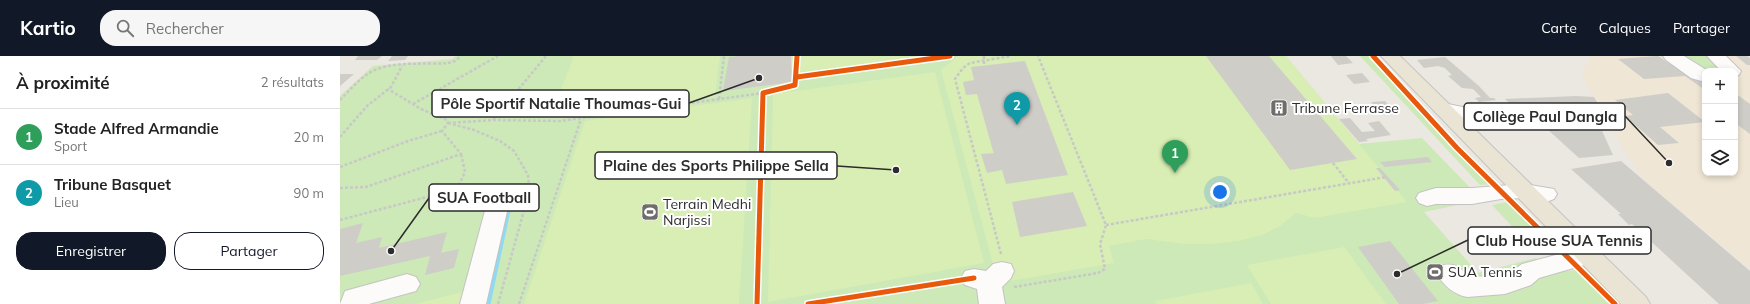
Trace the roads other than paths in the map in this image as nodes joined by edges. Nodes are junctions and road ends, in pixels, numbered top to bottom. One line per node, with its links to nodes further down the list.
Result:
1 (1390, 56): 6 (main road)
2 (1672, 56): 5 (lane)
3 (1716, 56): 4 (lane)
4 (1729, 68)
5 (1702, 75)
6 (1443, 109): 7 (main road); 7 (lane)
7 (1463, 128): 8 (main road)
8 (1524, 190): 9 (lane); 10 (lane); 12 (main road)
9 (1546, 194)
10 (1427, 198)
11 (497, 207): 16 (lane)
12 (1589, 255): 13 (lane); 17 (main road)
13 (1450, 273)
14 (407, 284): 15 (lane)
15 (352, 304)
16 (473, 304)
17 (1637, 304)

